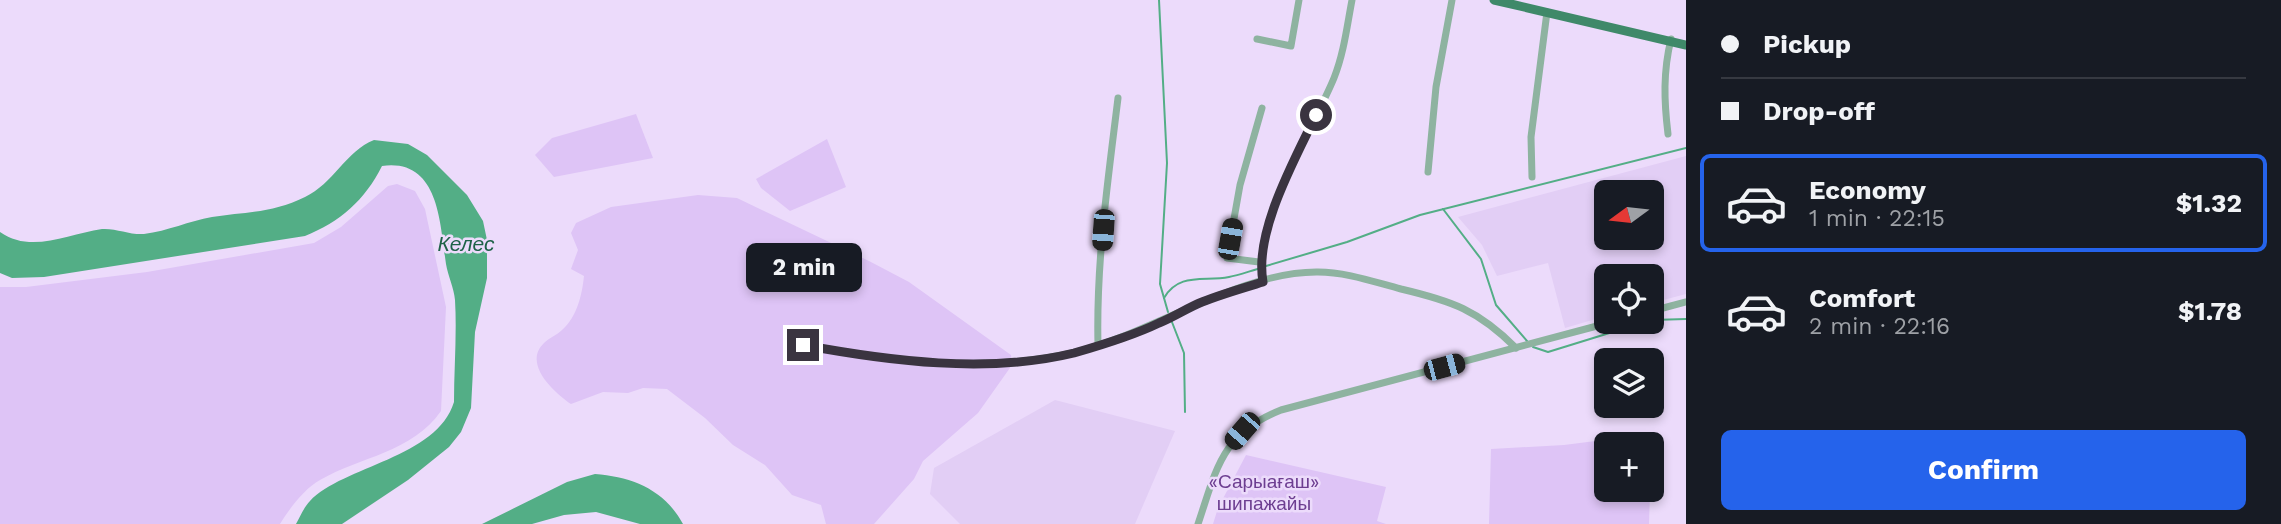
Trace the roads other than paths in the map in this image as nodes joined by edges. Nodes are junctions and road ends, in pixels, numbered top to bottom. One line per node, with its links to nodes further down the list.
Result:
1 (1299, 0): 6 (street)
2 (1352, 0): 14 (street)
3 (1452, 0): 12 (street)
4 (1494, 0): 5 (main road)
5 (1548, 12): 7 (main road); 13 (street)
6 (1257, 39)
7 (1671, 40): 8 (main road); 11 (street)
8 (1686, 45)
9 (1118, 97): 20 (street)
10 (1262, 108): 14 (street)
11 (1668, 134)
12 (1428, 172)
13 (1532, 177)
14 (1259, 262): 15 (street)
15 (1263, 282): 20 (street); 21 (street)
16 (1686, 302): 17 (street)
17 (1664, 308)
18 (1594, 327): 21 (street)
19 (803, 345): 20 (street)
20 (1098, 345)
21 (1516, 348): 22 (street)
22 (1198, 524)

